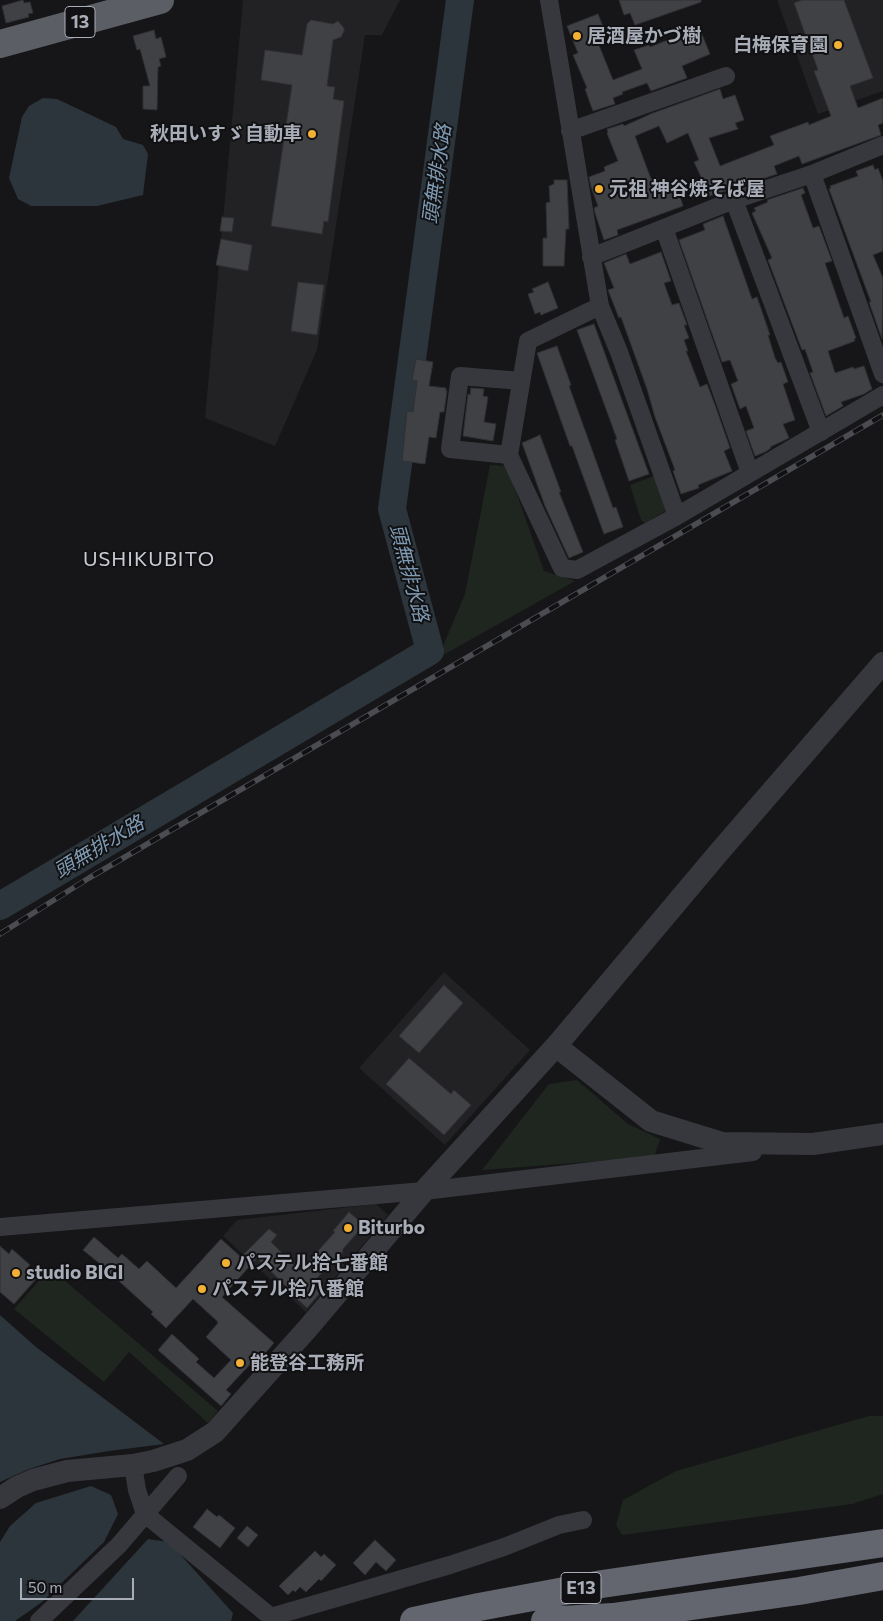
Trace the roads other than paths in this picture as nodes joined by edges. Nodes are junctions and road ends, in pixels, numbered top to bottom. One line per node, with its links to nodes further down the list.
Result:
1 (160, 0): 3 (highway, 13)
2 (549, 0): 6 (street)
3 (98, 9): 4 (highway, 13)
4 (0, 44)
5 (726, 76): 6 (street)
6 (570, 131): 11 (street)
7 (883, 145): 8 (street)
8 (812, 174): 9 (street); 13 (street)
9 (734, 200): 10 (street); 16 (street)
10 (664, 228): 11 (street); 18 (street)
11 (592, 257): 12 (street)
12 (600, 306): 14 (street); 19 (street)
13 (883, 374)
14 (521, 381): 17 (street); 17 (street)
15 (883, 395): 16 (street)
16 (821, 432): 18 (street)
17 (509, 455): 19 (street)
18 (750, 473): 19 (street)
19 (677, 516)
20 (883, 663): 21 (street)
21 (556, 1046): 23 (street); 24 (street)
22 (883, 1134): 23 (street)
23 (813, 1144): 24 (street)
24 (424, 1191): 25 (street); 26 (street)
25 (0, 1227)
26 (132, 1465): 28 (street); 29 (street)
27 (178, 1476): 29 (street)
28 (0, 1498)
29 (145, 1514): 30 (street); 33 (street)
30 (583, 1520)
31 (883, 1544): 34 (highway, E13)
32 (883, 1576): 35 (highway, E13)
33 (40, 1621)
34 (414, 1621)
35 (545, 1621)

